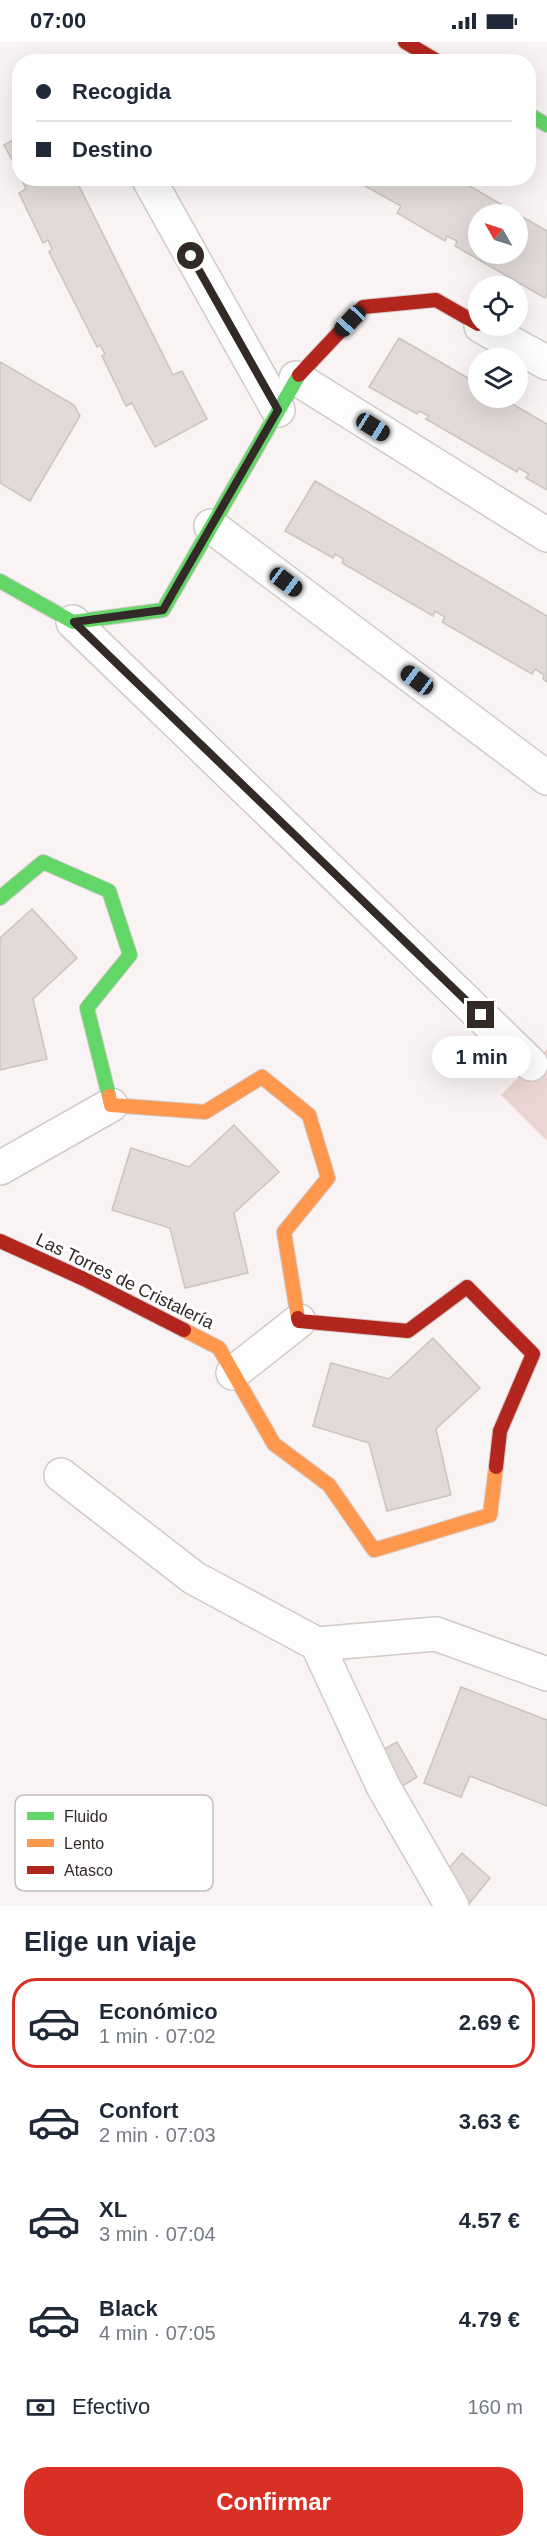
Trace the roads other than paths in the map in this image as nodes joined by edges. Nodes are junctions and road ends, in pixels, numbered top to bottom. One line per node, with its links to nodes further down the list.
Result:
1 (405, 42): 2 (street)
2 (425, 54)
3 (152, 186): 8 (street)
4 (468, 318): 7 (street)
5 (499, 336): 6 (street)
6 (547, 363)
7 (296, 378): 8 (street); 10 (street)
8 (278, 410): 9 (street)
9 (212, 526): 12 (street); 13 (street)
10 (547, 535)
11 (0, 580): 12 (street)
12 (74, 622): 15 (street)
13 (547, 778)
14 (0, 898): 16 (street)
15 (531, 1064)
16 (111, 1106): 17 (street); 19 (street)
17 (0, 1168)
18 (0, 1241): 20 (street, Las Torres de Cristalería)
19 (299, 1321): 20 (street); 20 (street, Las Torres de Cristalería)
20 (233, 1373)
21 (61, 1475): 22 (street)
22 (317, 1644): 23 (street); 24 (street)
23 (547, 1674)
24 (452, 1906)

